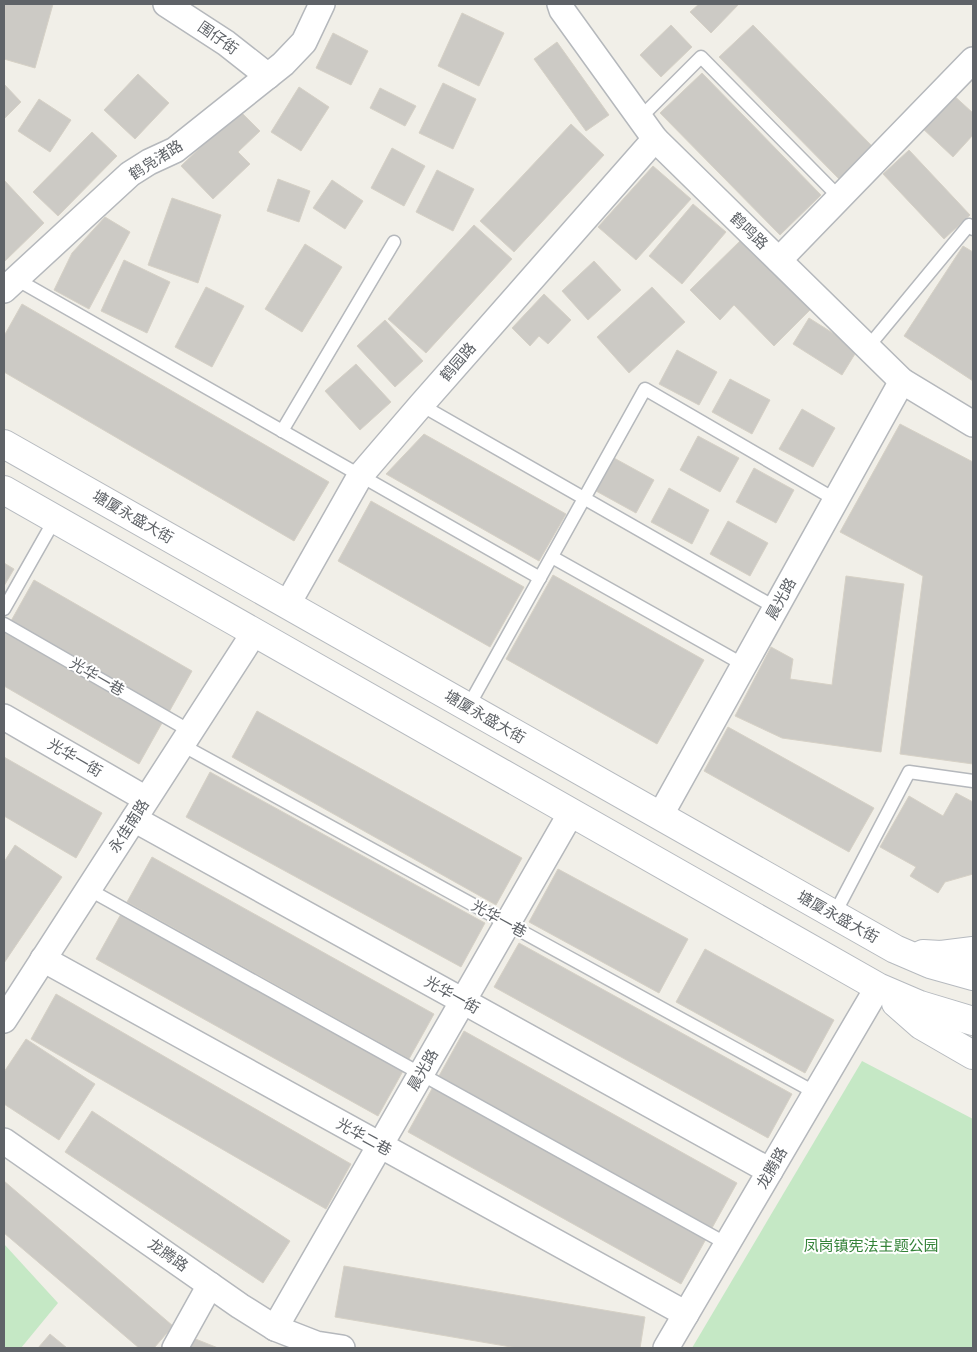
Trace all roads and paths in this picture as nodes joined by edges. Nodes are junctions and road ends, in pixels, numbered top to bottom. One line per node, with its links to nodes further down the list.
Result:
1 (166, 4): 5 (street, 围仔街)
2 (322, 4): 5 (street, 鹤凫渚路)
3 (560, 4): 6 (street, 鹤鸣路)
4 (973, 60): 8 (street)
5 (268, 76): 12 (street, 鹤凫渚路)
6 (640, 118): 7 (street, 鹤鸣路); 8 (lane)
7 (655, 139): 11 (street, 鹤鸣路); 15 (street, 鹤园路)
8 (839, 197): 11 (street)
9 (973, 229): 13 (lane)
10 (394, 242): 17 (lane)
11 (779, 260): 13 (street, 鹤鸣路)
12 (10, 284): 17 (lane)
13 (868, 347): 14 (street, 鹤鸣路)
14 (902, 381): 16 (street, 鹤鸣路); 22 (street, 晨光路)
15 (421, 405): 19 (street, 鹤园路); 21 (lane)
16 (973, 424)
17 (282, 431): 19 (lane)
18 (4, 444): 26 (main road, 塘厦永盛大街)
19 (360, 476): 25 (lane); 26 (street, 鹤园路)
20 (4, 490): 23 (main road)
21 (584, 498): 22 (lane); 24 (lane); 27 (lane)
22 (836, 500): 27 (street, 晨光路)
23 (55, 519): 28 (lane); 30 (main road)
24 (552, 558): 25 (lane); 31 (lane)
25 (540, 578): 32 (lane)
26 (288, 605): 32 (main road, 塘厦永盛大街)
27 (776, 608): 31 (street, 晨光路)
28 (4, 609)
29 (4, 624): 34 (lane, 光华一巷)
30 (254, 633): 34 (street, 永佳南路); 37 (main road)
31 (744, 665): 38 (street, 晨光路)
32 (468, 707): 38 (main road, 塘厦永盛大街)
33 (4, 717): 36 (street, 光华一街)
34 (186, 738): 36 (street, 永佳南路); 41 (lane, 光华一巷)
35 (973, 781): 40 (lane)
36 (140, 809): 39 (street, 永佳南路); 47 (street, 光华一街)
37 (571, 813): 41 (street, 晨光路); 46 (main road)
38 (660, 816): 40 (main road, 塘厦永盛大街)
39 (88, 889): 44 (street, 永佳南路); 51 (lane)
40 (834, 915): 42 (main road, 塘厦永盛大街)
41 (508, 924): 47 (street, 晨光路); 52 (lane, 光华一巷)
42 (895, 949): 43 (main road); 45 (main road, 塘厦永盛大街)
43 (973, 951)
44 (43, 959): 48 (street, 永佳南路); 54 (street, 光华二巷)
45 (973, 976)
46 (878, 987): 49 (main road); 50 (main road); 52 (street, 龙腾路)
47 (463, 1001): 51 (street, 晨光路); 55 (street, 光华一街)
48 (4, 1020)
49 (973, 1021)
50 (973, 1055)
51 (421, 1074): 54 (street, 晨光路); 56 (lane)
52 (816, 1093): 55 (street, 龙腾路)
53 (4, 1141): 57 (street, 龙腾路)
54 (380, 1145): 58 (street, 光华二巷); 59 (street, 晨光路)
55 (770, 1171): 56 (street, 龙腾路)
56 (727, 1244): 58 (street, 龙腾路)
57 (210, 1284): 59 (street, 龙腾路); 60 (street)
58 (686, 1314): 62 (street, 龙腾路)
59 (275, 1328): 61 (street, 龙腾路)
60 (175, 1348)
61 (342, 1348)
62 (666, 1348)

